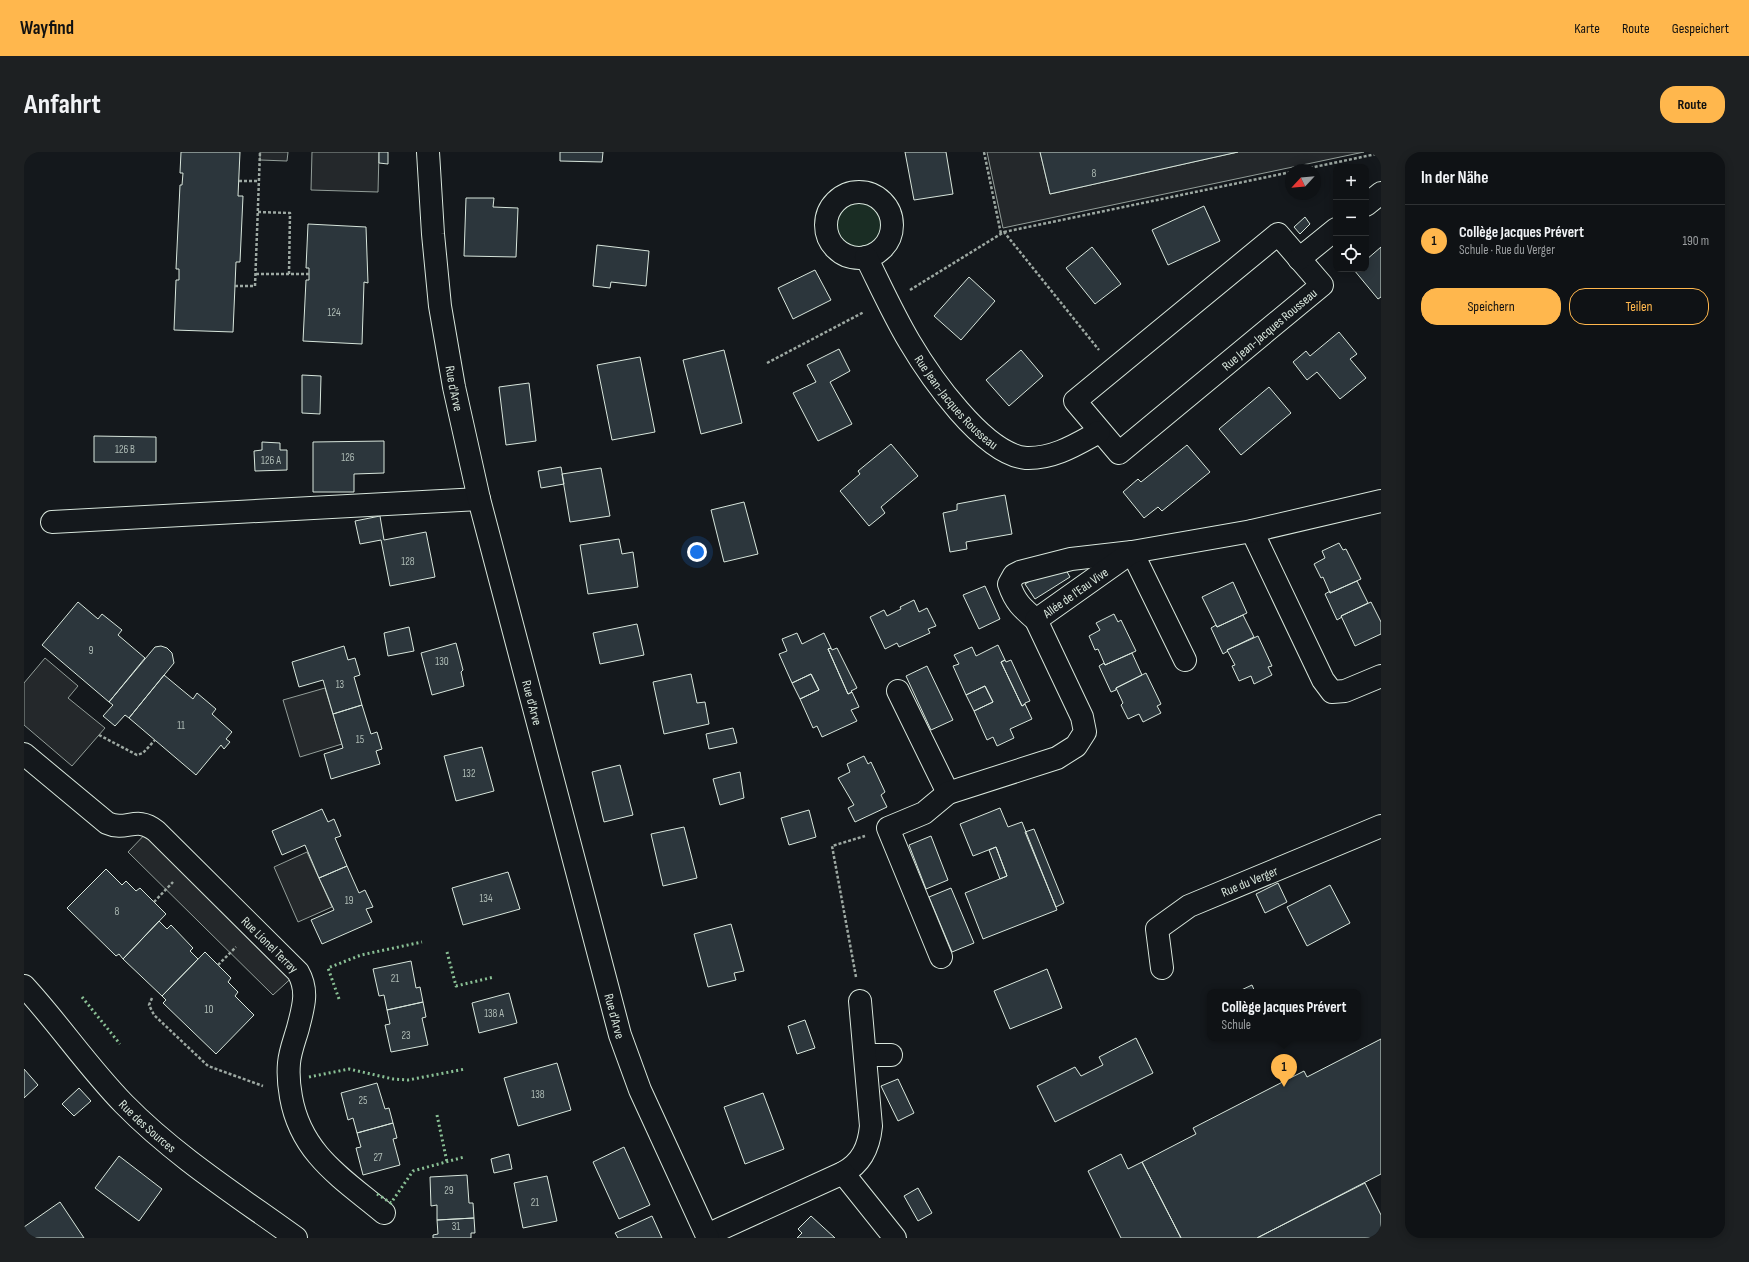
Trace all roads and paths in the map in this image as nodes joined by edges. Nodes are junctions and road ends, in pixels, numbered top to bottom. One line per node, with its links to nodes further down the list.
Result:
1 (260, 152): 8 (path)
2 (428, 152): 24 (street, Rue d'Arve)
3 (984, 152): 13 (path)
4 (1381, 153): 5 (path)
5 (1321, 166)
6 (1285, 173): 13 (path)
7 (239, 181): 8 (path)
8 (259, 181): 11 (path)
9 (1381, 193): 10 (street)
10 (1369, 203)
11 (258, 212): 16 (path); 17 (path)
12 (1333, 231): 15 (street)
13 (1003, 233): 20 (path); 22 (path)
14 (866, 257): 20 (street, Rue Jean-Jacques Rousseau)
15 (1299, 259): 22 (street, Rue Jean-Jacques Rousseau); 23 (street, Rue Jean-Jacques Rousseau)
16 (256, 274): 17 (path); 19 (path)
17 (289, 274): 18 (path)
18 (309, 274)
19 (235, 286)
20 (888, 301): 21 (path); 23 (street, Rue Jean-Jacques Rousseau)
21 (767, 363)
22 (1114, 369): 23 (street, Rue Jean-Jacques Rousseau)
23 (1100, 432)
24 (479, 499): 26 (street); 49 (street, Rue d'Arve)
25 (1381, 501): 27 (street, Allée de l'Eau Vive)
26 (52, 522)
27 (1252, 530): 28 (street, Allée de l'Eau Vive); 31 (street)
28 (1132, 552): 29 (street, Allée de l'Eau Vive); 29 (street); 30 (street)
29 (1036, 620): 36 (street, Allée de l'Eau Vive)
30 (1184, 660)
31 (1381, 676)
32 (898, 690): 36 (street)
33 (98, 735): 34 (path)
34 (155, 740)
35 (24, 754): 46 (street, Rue Lionel Terray)
36 (948, 793): 38 (street, Allée de l'Eau Vive)
37 (1381, 826): 40 (street, Rue du Verger)
38 (888, 828): 39 (street); 43 (path)
39 (941, 957)
40 (1162, 968)
41 (24, 986): 50 (street, Rue des Sources)
42 (152, 998): 46 (path)
43 (860, 1002): 44 (street, Rue d'Arve)
44 (865, 1055): 45 (street); 47 (street, Rue d'Arve)
45 (891, 1055)
46 (289, 1087): 48 (street, Rue Lionel Terray)
47 (843, 1173): 49 (street, Rue d'Arve); 51 (street)
48 (384, 1213)
49 (710, 1237)
50 (296, 1238)
51 (895, 1238)

